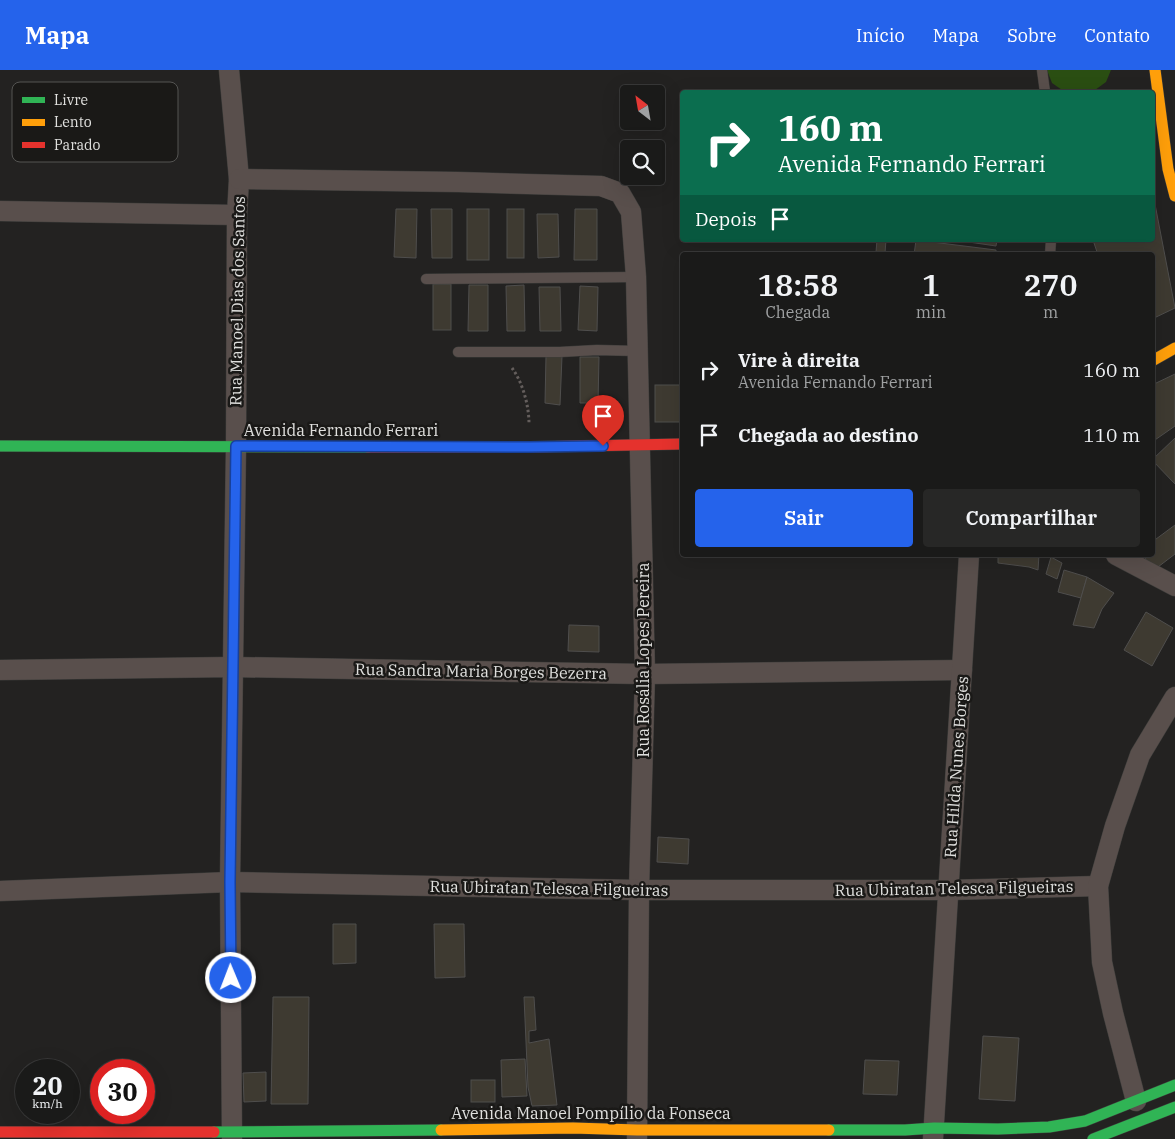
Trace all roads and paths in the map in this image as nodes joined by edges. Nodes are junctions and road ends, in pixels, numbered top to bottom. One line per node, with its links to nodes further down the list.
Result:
1 (229, 70): 6 (street, Rua Manoel Dias dos Santos)
2 (1042, 70): 4 (lane)
3 (1155, 70): 5 (main road)
4 (1045, 90)
5 (1172, 168): 7 (main road)
6 (239, 179): 9 (street, Rua Manoel Dias dos Santos); 10 (street, Rua Rosália Lopes Pereira)
7 (1175, 196)
8 (0, 211): 9 (street)
9 (237, 215): 20 (street, Rua Manoel Dias dos Santos)
10 (636, 277): 11 (lane); 13 (street, Rua Rosália Lopes Pereira)
11 (426, 279)
12 (1175, 348): 16 (main road)
13 (637, 351): 15 (lane); 18 (street, Rua Rosália Lopes Pereira)
14 (458, 352): 15 (lane)
15 (500, 352): 21 (path)
16 (1155, 359)
17 (680, 444): 18 (main road, Avenida Fernando Ferrari)
18 (640, 445): 21 (main road, Avenida Fernando Ferrari); 28 (street, Rua Rosália Lopes Pereira)
19 (0, 446): 20 (main road, Avenida Fernando Ferrari)
20 (236, 446): 21 (main road, Avenida Fernando Ferrari); 25 (street, Rua Manoel Dias dos Santos)
21 (529, 447)
22 (969, 557): 27 (street, Rua Hilda Nunes Borges)
23 (1120, 557): 24 (street)
24 (1175, 586)
25 (233, 667): 26 (street, Rua Sandra Maria Borges Bezerra); 28 (street, Rua Sandra Maria Borges Bezerra); 30 (street, Rua Manoel Dias dos Santos)
26 (0, 670)
27 (962, 670): 28 (street, Rua Sandra Maria Borges Bezerra); 34 (street, Rua Hilda Nunes Borges)
28 (645, 674): 33 (street, Rua Rosália Lopes Pereira)
29 (1175, 697): 31 (street)
30 (230, 882): 32 (street, Rua Ubiratan Telesca Filgueiras); 33 (street, Rua Ubiratan Telesca Filgueiras); 44 (street, Rua Manoel Dias dos Santos)
31 (1098, 886): 34 (street, Rua Ubiratan Telesca Filgueiras); 36 (street)
32 (0, 890)
33 (639, 890): 34 (street, Rua Ubiratan Telesca Filgueiras); 41 (street, Rua Rosália Lopes Pereira)
34 (948, 890): 42 (street, Rua Hilda Nunes Borges)
35 (1175, 1084): 36 (main road, Avenida Manoel Pompílio da Fonseca)
36 (1136, 1101): 38 (main road, Avenida Manoel Pompílio da Fonseca)
37 (1175, 1107): 46 (main road)
38 (1085, 1121): 42 (main road, Avenida Manoel Pompílio da Fonseca); 46 (main road)
39 (0, 1132): 43 (main road, Avenida Manoel Pompílio da Fonseca)
40 (573, 1133): 41 (main road, Avenida Manoel Pompílio da Fonseca); 44 (main road, Avenida Manoel Pompílio da Fonseca)
41 (637, 1134): 45 (main road, Avenida Manoel Pompílio da Fonseca)
42 (933, 1134): 45 (main road, Avenida Manoel Pompílio da Fonseca)
43 (27, 1135): 44 (main road, Avenida Manoel Pompílio da Fonseca)
44 (232, 1135)
45 (905, 1135)
46 (1092, 1139)

